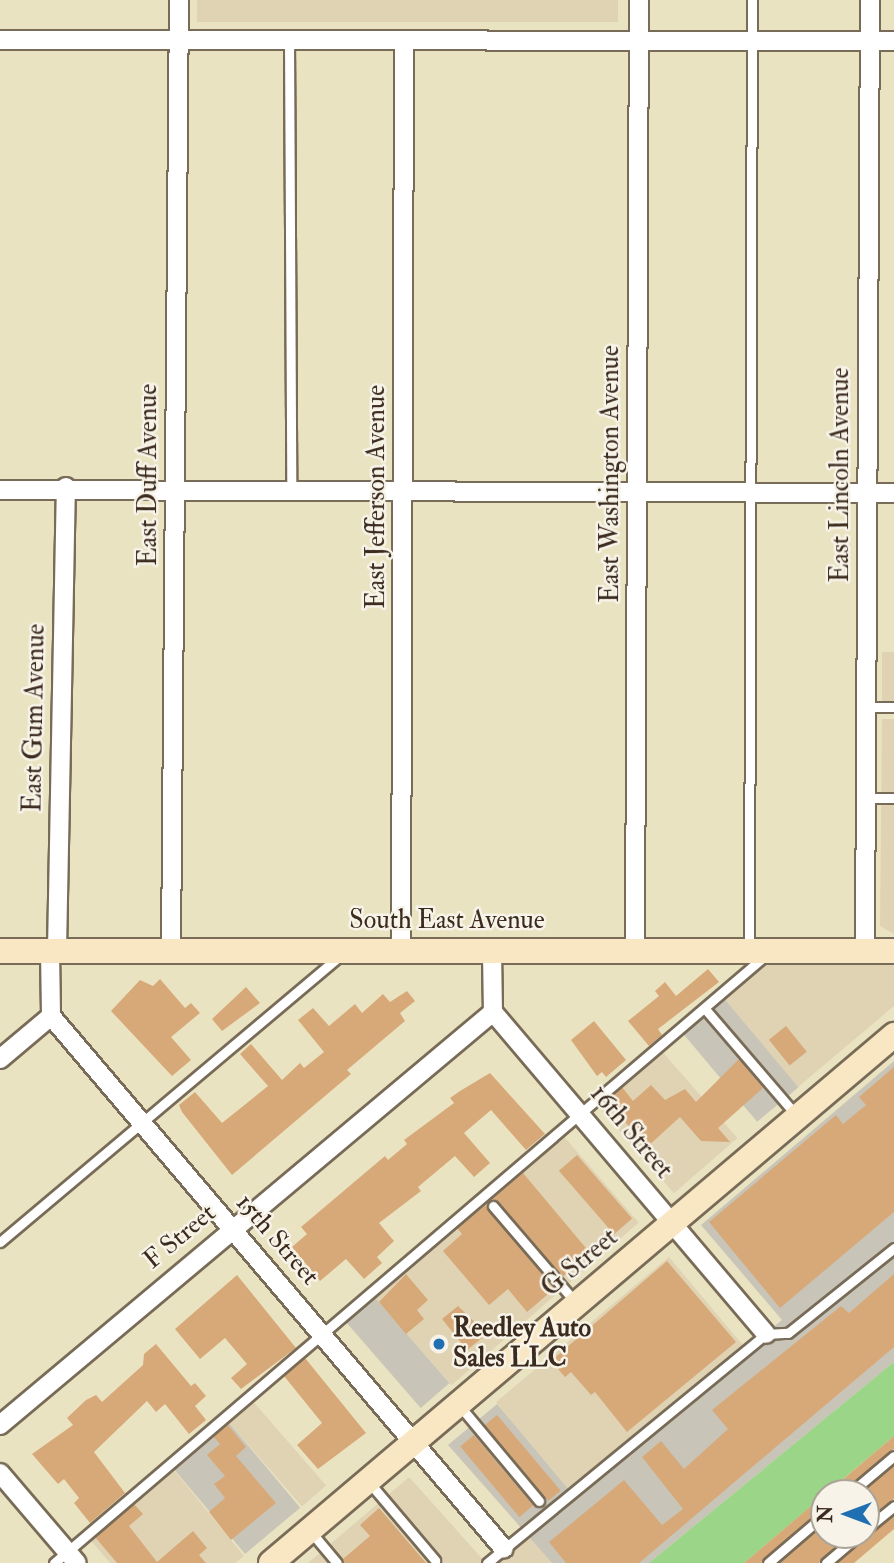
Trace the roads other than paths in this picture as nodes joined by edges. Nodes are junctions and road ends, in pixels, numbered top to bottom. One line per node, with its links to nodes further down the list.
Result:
1 (178, 0): 5 (street, East Duff Avenue)
2 (639, 0): 12 (street, East Washington Avenue)
3 (752, 0): 9 (lane)
4 (870, 0): 8 (street, East Lincoln Avenue)
5 (178, 38): 6 (street); 7 (street); 14 (street, East Duff Avenue)
6 (0, 40)
7 (289, 40): 11 (street); 16 (lane)
8 (870, 40): 9 (street); 10 (street); 17 (street, East Lincoln Avenue)
9 (751, 41): 12 (street); 20 (lane)
10 (894, 41)
11 (404, 43): 12 (street); 19 (street, East Jefferson Avenue)
12 (638, 43): 21 (street, East Washington Avenue)
13 (66, 487): 14 (street); 15 (street); 32 (street, East Gum Avenue)
14 (175, 489): 16 (street); 27 (street, East Duff Avenue)
15 (0, 490)
16 (291, 492): 19 (street)
17 (868, 493): 18 (street); 20 (street); 22 (street, East Lincoln Avenue)
18 (894, 493)
19 (404, 494): 21 (street); 28 (street, East Jefferson Avenue)
20 (751, 494): 21 (street); 29 (lane)
21 (637, 495): 26 (street, East Washington Avenue)
22 (867, 707): 23 (lane); 24 (street, East Lincoln Avenue)
23 (894, 707)
24 (866, 798): 25 (lane); 30 (street, East Lincoln Avenue)
25 (894, 798)
26 (635, 949): 29 (street, South East Avenue); 34 (street, South East Avenue)
27 (171, 950): 32 (street, South East Avenue); 33 (street, South East Avenue)
28 (401, 950): 33 (street, South East Avenue); 34 (street, South East Avenue)
29 (760, 950): 30 (street, South East Avenue); 36 (lane)
30 (865, 950): 35 (street, South East Avenue)
31 (0, 951): 32 (street, South East Avenue)
32 (53, 951): 38 (street)
33 (348, 951): 43 (lane)
34 (492, 951): 37 (street)
35 (893, 951)
36 (706, 1010): 41 (lane); 42 (lane)
37 (493, 1012): 41 (street, 16th Street); 46 (street, F Street)
38 (51, 1016): 40 (street); 43 (street, 15th Street)
39 (894, 1035): 42 (street, G Street)
40 (0, 1059)
41 (581, 1114): 45 (street, 16th Street); 51 (lane)
42 (798, 1117): 45 (street, G Street)
43 (143, 1122): 46 (street, 15th Street); 47 (lane)
44 (493, 1206): 49 (lane)
45 (673, 1224): 49 (street, G Street); 50 (street, 16th Street)
46 (232, 1228): 51 (street, 15th Street); 53 (street, F Street)
47 (0, 1242)
48 (894, 1248): 50 (lane)
49 (577, 1304): 52 (street, G Street)
50 (766, 1334): 64 (lane)
51 (325, 1336): 54 (street, 15th Street); 66 (lane)
52 (458, 1404): 54 (street, G Street); 59 (lane)
53 (0, 1425)
54 (414, 1441): 58 (street, G Street); 64 (street, 15th Street)
55 (894, 1456): 57 (lane)
56 (0, 1473): 66 (street)
57 (867, 1479)
58 (368, 1481): 63 (street, G Street); 67 (lane)
59 (539, 1501)
60 (894, 1506): 61 (lane)
61 (880, 1518)
62 (810, 1528): 71 (lane)
63 (309, 1531): 68 (street, G Street); 69 (lane)
64 (504, 1549): 70 (lane)
65 (842, 1549): 72 (lane)
66 (66, 1559)
67 (435, 1559)
68 (271, 1563)
69 (337, 1563)
70 (487, 1563)
71 (768, 1563)
72 (826, 1563)

